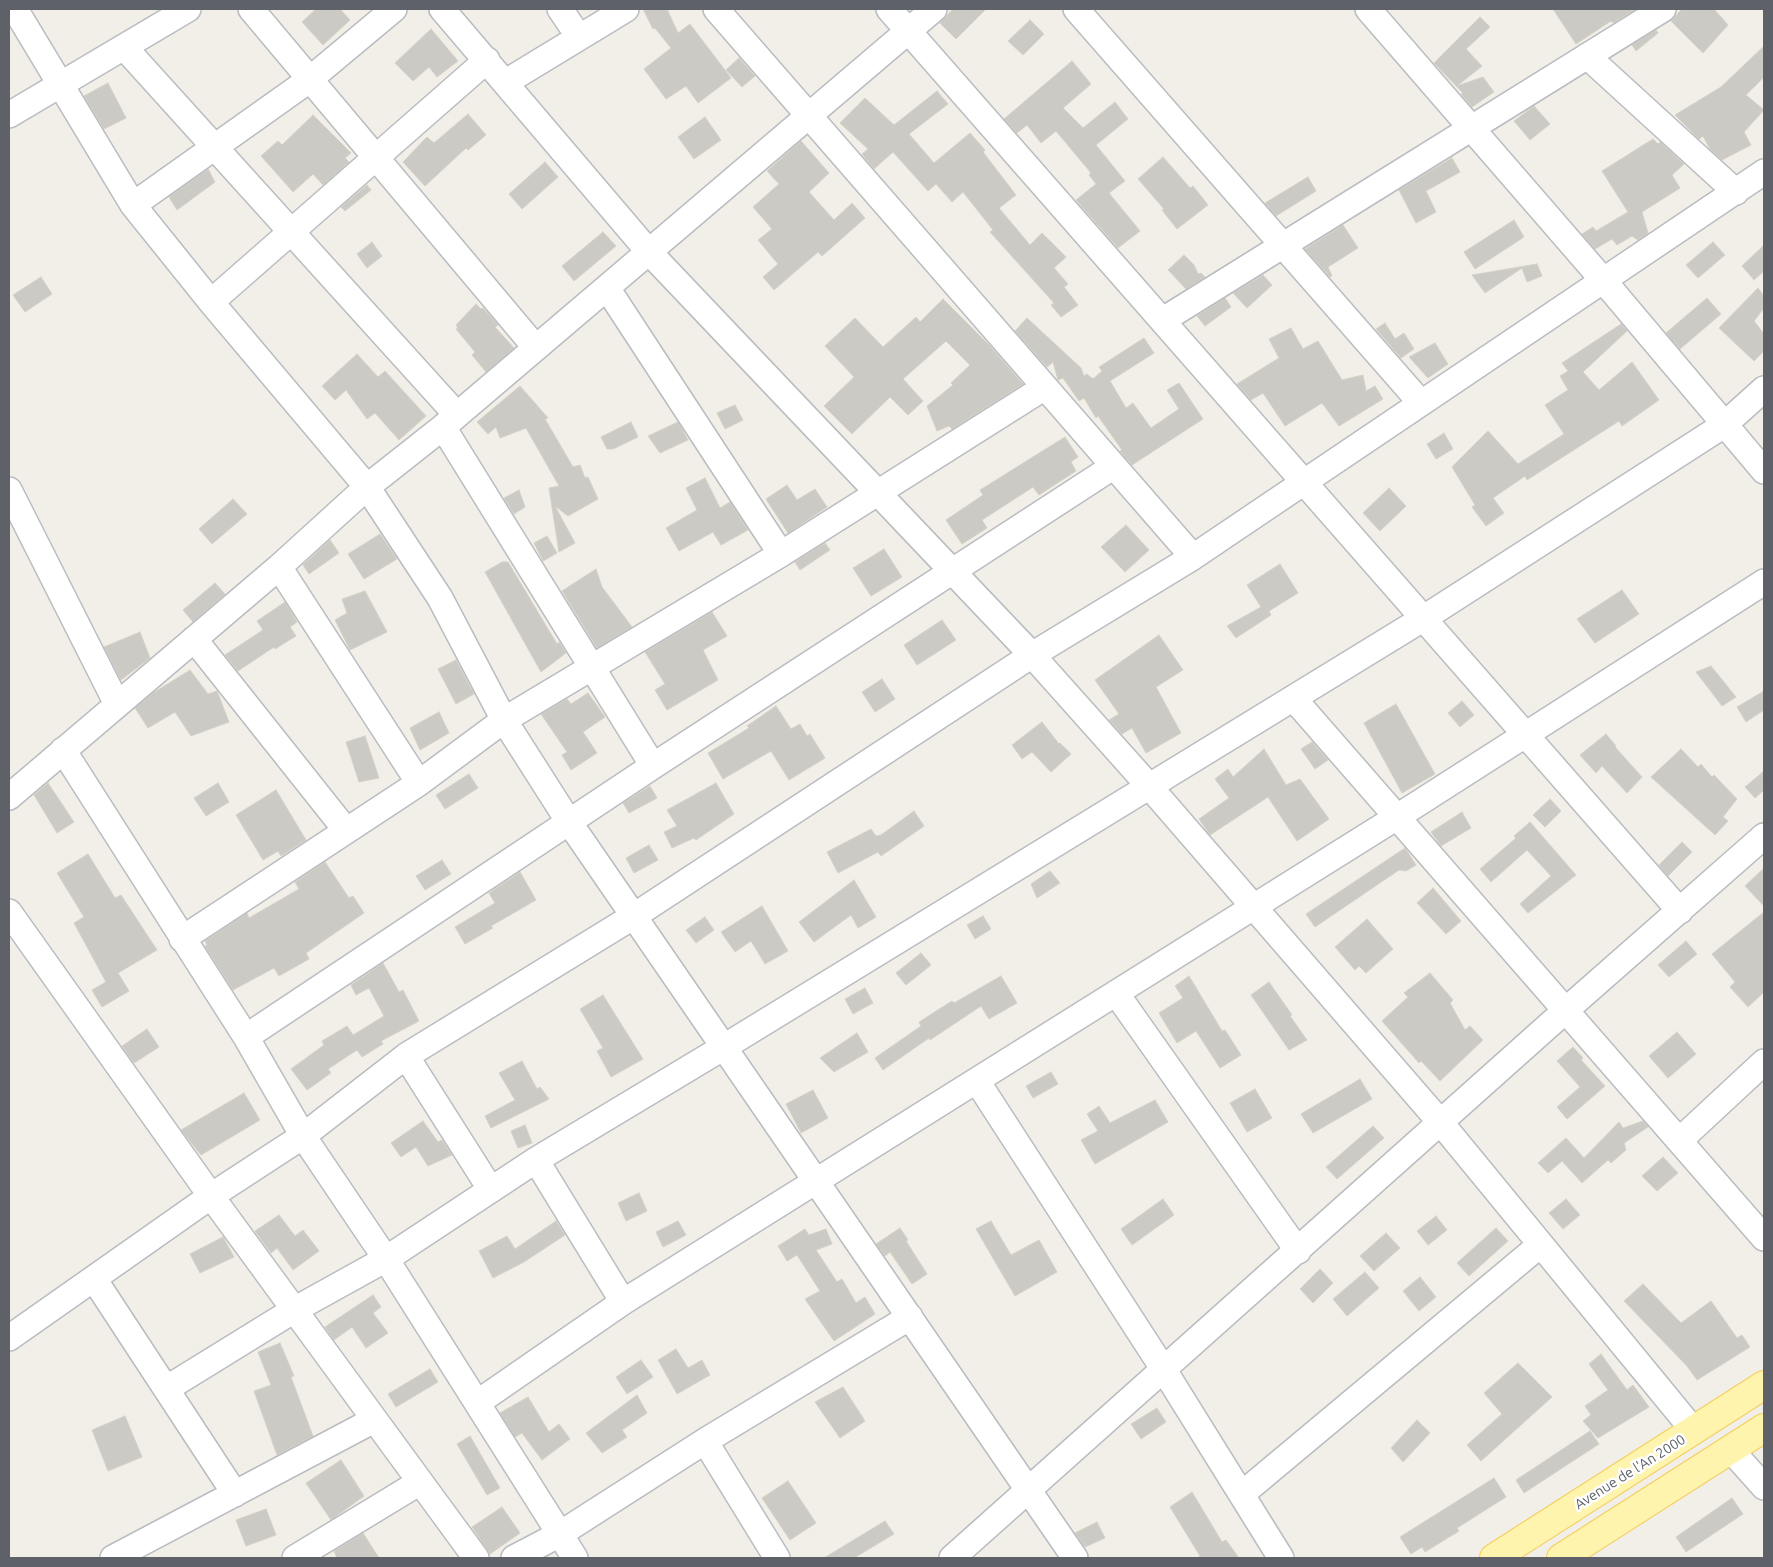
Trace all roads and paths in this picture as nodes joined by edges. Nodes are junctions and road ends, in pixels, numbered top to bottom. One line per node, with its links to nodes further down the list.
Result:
1 (15, 9): 21 (street)
2 (188, 9): 16 (street)
3 (251, 9): 19 (street)
4 (394, 9): 19 (street)
5 (442, 9): 18 (street)
6 (560, 9): 15 (street)
7 (626, 9): 15 (street)
8 (716, 9): 23 (street)
9 (889, 9): 14 (street)
10 (934, 9): 14 (street)
11 (1076, 9): 31 (street)
12 (1368, 9): 24 (street)
13 (1663, 9): 17 (street)
14 (908, 31): 23 (street); 36 (street)
15 (579, 37): 20 (street)
16 (124, 47): 21 (street); 25 (street)
17 (1588, 56): 24 (street); 28 (street)
18 (487, 60): 20 (street); 26 (street)
19 (309, 80): 25 (street); 26 (street)
20 (506, 82): 32 (street)
21 (61, 83): 22 (street); 29 (street)
22 (9, 115)
23 (809, 116): 32 (street); 38 (street)
24 (1472, 128): 31 (street); 33 (street)
25 (214, 148): 29 (street); 30 (street)
26 (375, 158): 30 (street); 37 (street)
27 (1764, 172): 28 (street)
28 (1736, 192): 33 (street)
29 (134, 205): 35 (street)
30 (290, 232): 35 (street); 41 (street)
31 (1283, 246): 36 (street); 40 (street)
32 (649, 252): 34 (street); 48 (street)
33 (1603, 280): 40 (street); 42 (street)
34 (607, 288): 37 (street); 49 (street)
35 (211, 302): 46 (street)
36 (1163, 320): 45 (street)
37 (536, 348): 41 (street)
38 (1045, 387): 43 (street); 48 (street)
39 (1764, 389): 42 (street)
40 (1421, 403): 45 (street)
41 (450, 421): 46 (street); 57 (street)
42 (1724, 425): 44 (street); 54 (street)
43 (1114, 466): 50 (street); 52 (street)
44 (1764, 470)
45 (1304, 482): 50 (street); 54 (street)
46 (367, 487): 51 (street); 60 (street)
47 (9, 490): 59 (street)
48 (879, 492): 49 (street); 52 (street)
49 (781, 554): 57 (street)
50 (1193, 557): 56 (street)
51 (279, 567): 55 (street); 64 (street)
52 (953, 571): 56 (street); 63 (street)
53 (1764, 582): 61 (street)
54 (1424, 618): 58 (street); 61 (street)
55 (194, 639): 59 (street); 69 (street)
56 (1032, 655): 65 (street); 74 (street)
57 (590, 668): 60 (street); 63 (street)
58 (1294, 699): 65 (street); 67 (street)
59 (117, 704): 62 (street)
60 (504, 720): 64 (street); 68 (street)
61 (1527, 735): 67 (street); 72 (street)
62 (63, 750): 66 (street); 75 (street)
63 (653, 766): 68 (street)
64 (419, 782): 69 (street)
65 (1149, 786): 71 (street); 79 (street)
66 (9, 797)
67 (1397, 817): 71 (street); 77 (street)
68 (569, 822): 74 (street); 78 (street)
69 (345, 829): 75 (street)
70 (1764, 836): 72 (street)
71 (1254, 907): 76 (street); 83 (street)
72 (1680, 911): 77 (street)
73 (9, 912): 89 (street)
74 (634, 916): 79 (street); 80 (street)
75 (182, 939): 78 (street)
76 (1116, 994): 82 (street); 92 (street)
77 (1566, 1010): 83 (street); 85 (street)
78 (246, 1037): 84 (street)
79 (724, 1047): 86 (street); 87 (street)
80 (406, 1056): 84 (street); 88 (street)
81 (1764, 1062): 85 (street)
82 (977, 1081): 87 (street); 99 (street)
83 (1441, 1123): 91 (street); 92 (street)
84 (303, 1136): 89 (street); 93 (street)
85 (1680, 1140): 90 (street)
86 (536, 1160): 88 (street); 95 (street)
87 (817, 1182): 95 (street); 97 (street)
88 (491, 1190): 93 (street)
89 (210, 1196): 94 (street); 96 (street)
90 (1764, 1238)
91 (1540, 1245): 105 (street); 112 (street)
92 (1298, 1251): 99 (street)
93 (386, 1260): 96 (street); 102 (street)
94 (94, 1279): 98 (street); 101 (street)
95 (623, 1302): 102 (street)
96 (294, 1310): 101 (street); 103 (street)
97 (910, 1317): 106 (street); 110 (street)
98 (9, 1338)
99 (1164, 1370): 110 (street); 112 (street)
100 (1764, 1385): 105 (main road, Avenue de l'An 2000)
101 (166, 1389): 111 (street)
102 (477, 1402): 113 (street)
103 (374, 1420): 108 (street); 111 (street)
104 (1764, 1428): 107 (main road)
105 (1694, 1431): 123 (main road, Avenue de l'An 2000)
106 (705, 1441): 113 (street); 119 (street)
107 (1730, 1449): 109 (street); 124 (main road)
108 (420, 1482): 115 (street); 116 (street)
109 (1764, 1487)
110 (1029, 1491): 120 (street); 121 (street)
111 (235, 1494): 114 (street)
112 (1242, 1494): 122 (street)
113 (560, 1534): 117 (street); 118 (street)
114 (113, 1558)
115 (295, 1558)
116 (476, 1558)
117 (514, 1558)
118 (575, 1558)
119 (777, 1558)
120 (952, 1558)
121 (1075, 1558)
122 (1281, 1558)
123 (1494, 1558)
124 (1560, 1558)

